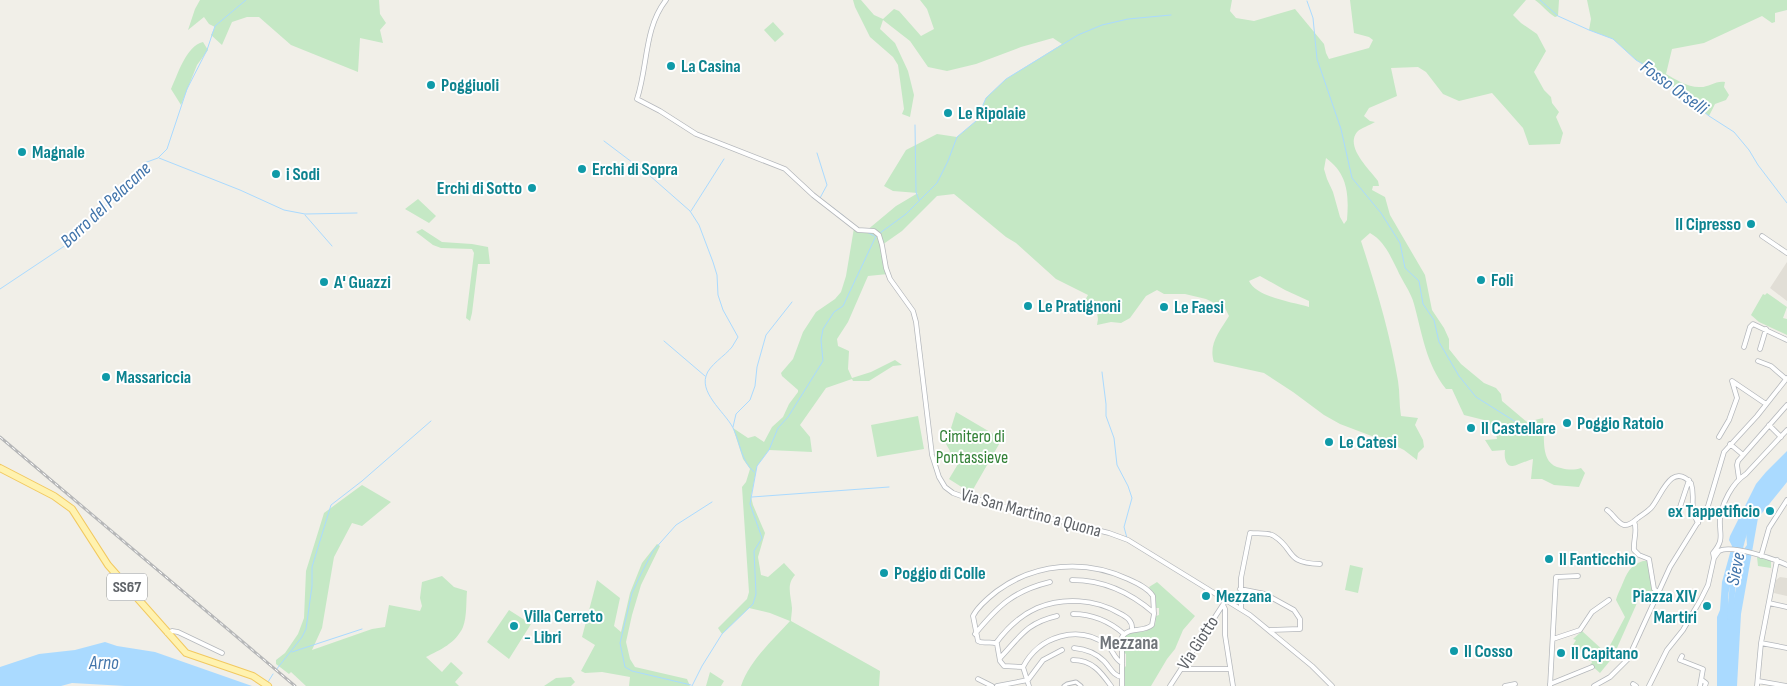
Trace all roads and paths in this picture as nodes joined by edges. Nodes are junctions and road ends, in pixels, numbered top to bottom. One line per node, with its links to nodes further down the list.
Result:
1 (666, 0): 37 (street, Via San Martino a Quona)
2 (1762, 236): 3 (street)
3 (1787, 253)
4 (1766, 329): 5 (street); 6 (street); 7 (street)
5 (1787, 340)
6 (1744, 347)
7 (1760, 350)
8 (1758, 361): 9 (street)
9 (1787, 378): 10 (street)
10 (1766, 404): 14 (street); 16 (street)
11 (1787, 405): 12 (street)
12 (1769, 425): 15 (street); 17 (street)
13 (1787, 430): 15 (street)
14 (1719, 436)
15 (1781, 437): 19 (street)
16 (1730, 444): 17 (street); 25 (street)
17 (1742, 454): 19 (street)
18 (0, 468): 47 (main road, SS67)
19 (1739, 479): 27 (street)
20 (1689, 480): 23 (street); 24 (street); 25 (street)
21 (1787, 500): 26 (street)
22 (1607, 510): 24 (street)
23 (1678, 513)
24 (1634, 521): 35 (street)
25 (1698, 524): 35 (street)
26 (1759, 555): 27 (street); 28 (street)
27 (1714, 558): 84 (street)
28 (1777, 560): 30 (street); 38 (street)
29 (1320, 564): 34 (street)
30 (1787, 565)
31 (1578, 576): 49 (street)
32 (1072, 580): 42 (street)
33 (1050, 582): 46 (street)
34 (1240, 589): 40 (street); 45 (street)
35 (1657, 593): 83 (street)
36 (1609, 600): 49 (street)
37 (1225, 604): 40 (street, Via San Martino a Quona); 62 (street, Via Giotto); 63 (street)
38 (1769, 604): 39 (street); 51 (street)
39 (1787, 606)
40 (1241, 609): 45 (street, Via San Martino a Quona)
41 (1073, 614): 48 (street)
42 (1154, 614): 44 (street); 46 (street)
43 (1057, 616): 57 (street)
44 (1132, 630): 48 (street); 50 (street)
45 (1270, 630): 81 (street, Via San Martino a Quona)
46 (975, 632): 50 (street)
47 (167, 633): 55 (street); 71 (main road, SS67)
48 (1124, 634): 59 (street)
49 (1553, 640): 70 (street)
50 (996, 643): 57 (street)
51 (1761, 643): 53 (street); 68 (street)
52 (1074, 648): 64 (street)
53 (1787, 648)
54 (1062, 650): 66 (street)
55 (222, 653)
56 (1682, 656): 67 (street)
57 (1000, 658): 60 (street)
58 (1074, 660): 77 (street)
59 (1122, 663): 60 (street); 64 (street)
60 (1023, 667): 66 (street)
61 (1592, 667): 70 (street)
62 (1181, 669): 63 (street); 79 (street, Via Giotto)
63 (1230, 669): 80 (street)
64 (1122, 677): 78 (street)
65 (978, 679): 72 (street)
66 (1028, 680): 73 (street); 74 (street)
67 (1702, 680): 85 (street); 86 (street)
68 (1758, 681): 87 (street); 88 (street)
69 (1514, 684): 82 (street)
70 (1550, 685)
71 (268, 686)
72 (992, 686)
73 (997, 686)
74 (1029, 686)
75 (1064, 686): 76 (street)
76 (1081, 686)
77 (1111, 686)
78 (1122, 686)
79 (1170, 686)
80 (1233, 686)
81 (1332, 686)
82 (1505, 686)
83 (1594, 686)
84 (1649, 686)
85 (1700, 686)
86 (1705, 686)
87 (1757, 686)
88 (1787, 686)

